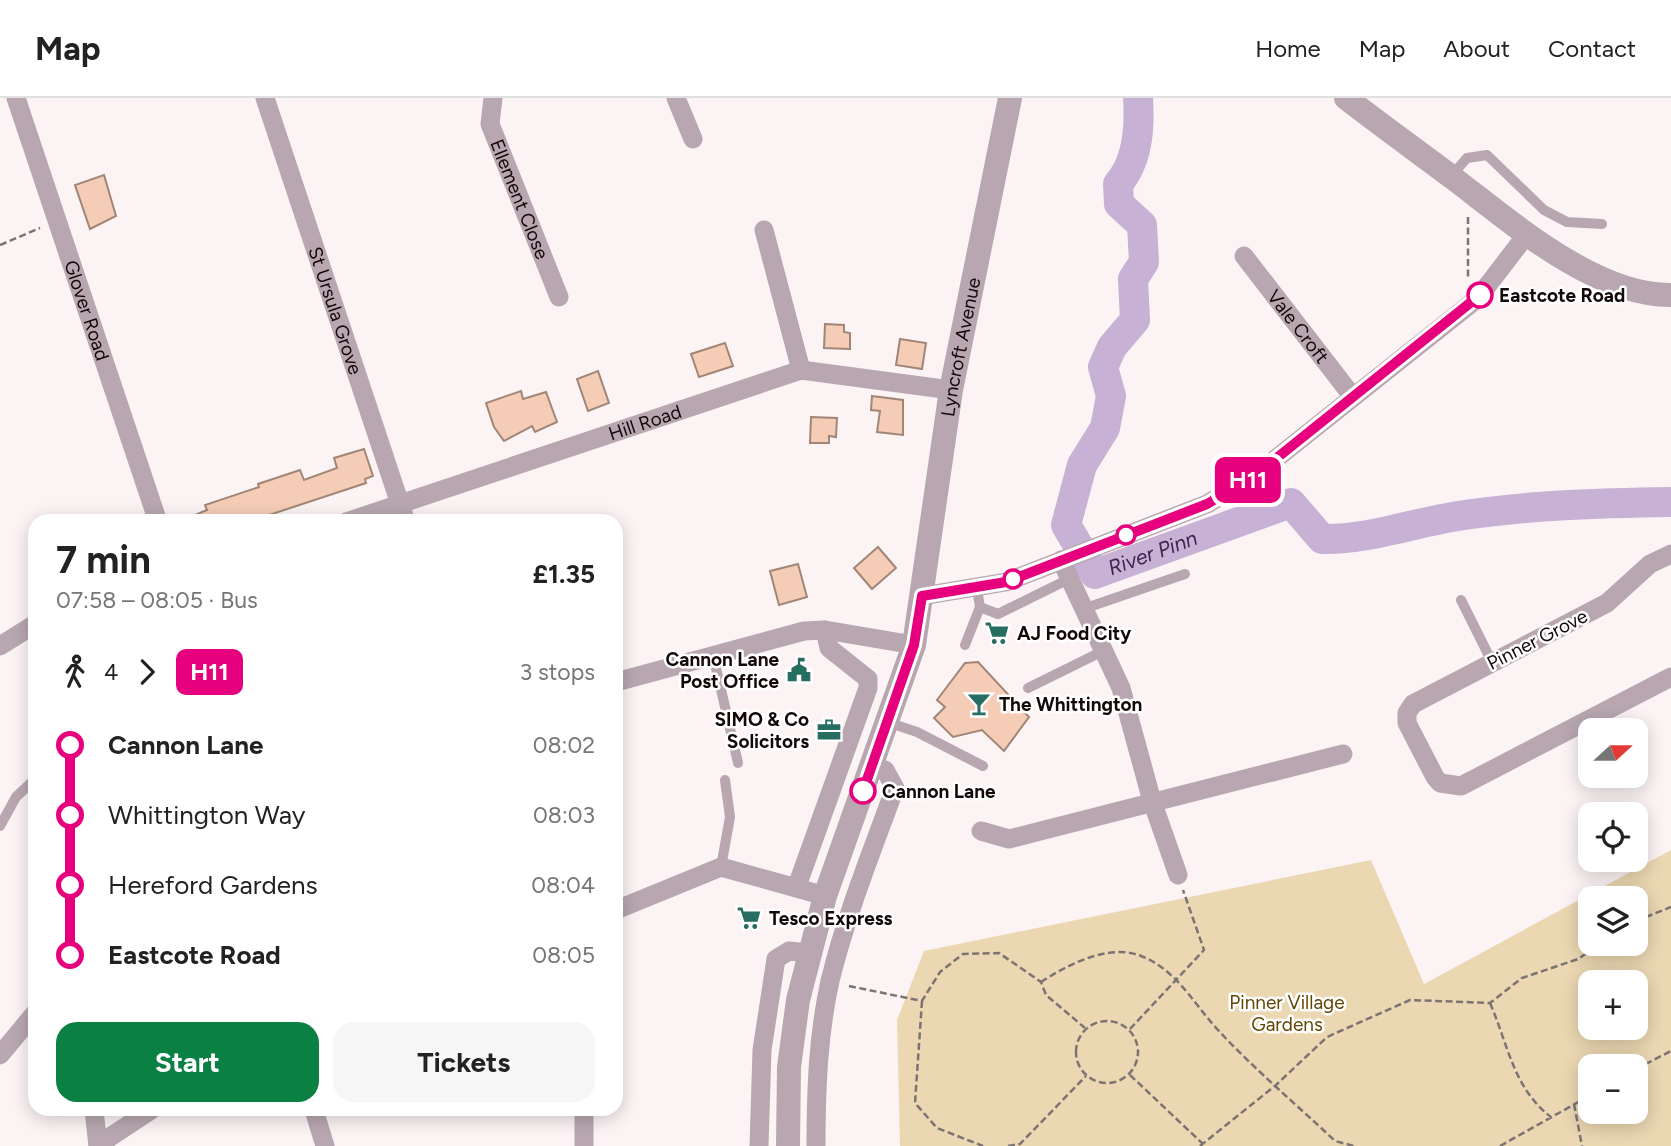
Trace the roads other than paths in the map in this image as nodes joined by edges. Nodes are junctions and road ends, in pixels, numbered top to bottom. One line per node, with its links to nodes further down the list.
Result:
1 (16, 98): 19 (street, Glover Road)
2 (265, 98): 18 (street, St Ursula Grove)
3 (493, 98): 14 (street, Ellement Close)
4 (676, 98): 7 (street)
5 (1010, 98): 16 (street, Lyncroft Avenue)
6 (1346, 98): 8 (street)
7 (693, 139)
8 (1450, 177): 9 (lane); 11 (street)
9 (1602, 224)
10 (764, 230): 15 (street)
11 (1527, 234): 13 (street); 17 (street)
12 (1244, 256): 17 (street, Vale Croft)
13 (1671, 295)
14 (559, 297)
15 (800, 370): 16 (street, Hill Road); 18 (street, Hill Road)
16 (951, 390): 24 (street, Lyncroft Avenue)
17 (1353, 397): 21 (street)
18 (403, 513)
19 (155, 514)
20 (1671, 554): 35 (street, Pinner Grove)
21 (1067, 558): 23 (street); 25 (street)
22 (1185, 574): 27 (lane)
23 (1069, 579): 25 (lane); 27 (street)
24 (922, 596): 25 (street); 30 (street, Lyncroft Avenue)
25 (979, 598): 31 (lane)
26 (1461, 600): 35 (lane)
27 (1083, 609): 33 (street)
28 (28, 628): 32 (street)
29 (825, 630): 30 (street); 34 (street); 51 (street)
30 (914, 645): 39 (street, Lyncroft Avenue)
31 (965, 645)
32 (0, 646)
33 (1103, 651): 38 (lane); 46 (street)
34 (713, 655): 37 (street); 41 (lane)
35 (1492, 662): 36 (street, Pinner Grove)
36 (1671, 677)
37 (623, 680)
38 (1028, 688)
39 (886, 722): 42 (street, Lyncroft Avenue); 43 (lane)
40 (1343, 754): 46 (street)
41 (738, 762)
42 (872, 765): 52 (street, Lyncroft Avenue); 66 (street)
43 (983, 766)
44 (725, 780): 49 (lane)
45 (28, 786): 47 (lane)
46 (1152, 801): 48 (street); 50 (street)
47 (0, 826)
48 (981, 831)
49 (722, 867): 51 (street); 53 (street)
50 (1178, 875)
51 (797, 886): 52 (street)
52 (825, 896): 54 (street, Lyncroft Avenue)
53 (623, 907)
54 (809, 953): 64 (street); 65 (street, Lyncroft Avenue)
55 (28, 1021): 56 (street)
56 (0, 1055)
57 (95, 1116): 61 (street)
58 (142, 1116): 61 (street)
59 (316, 1116): 62 (street)
60 (584, 1116): 63 (street)
61 (98, 1145)
62 (325, 1146)
63 (584, 1146)
64 (759, 1146)
65 (788, 1146)
66 (816, 1146)

